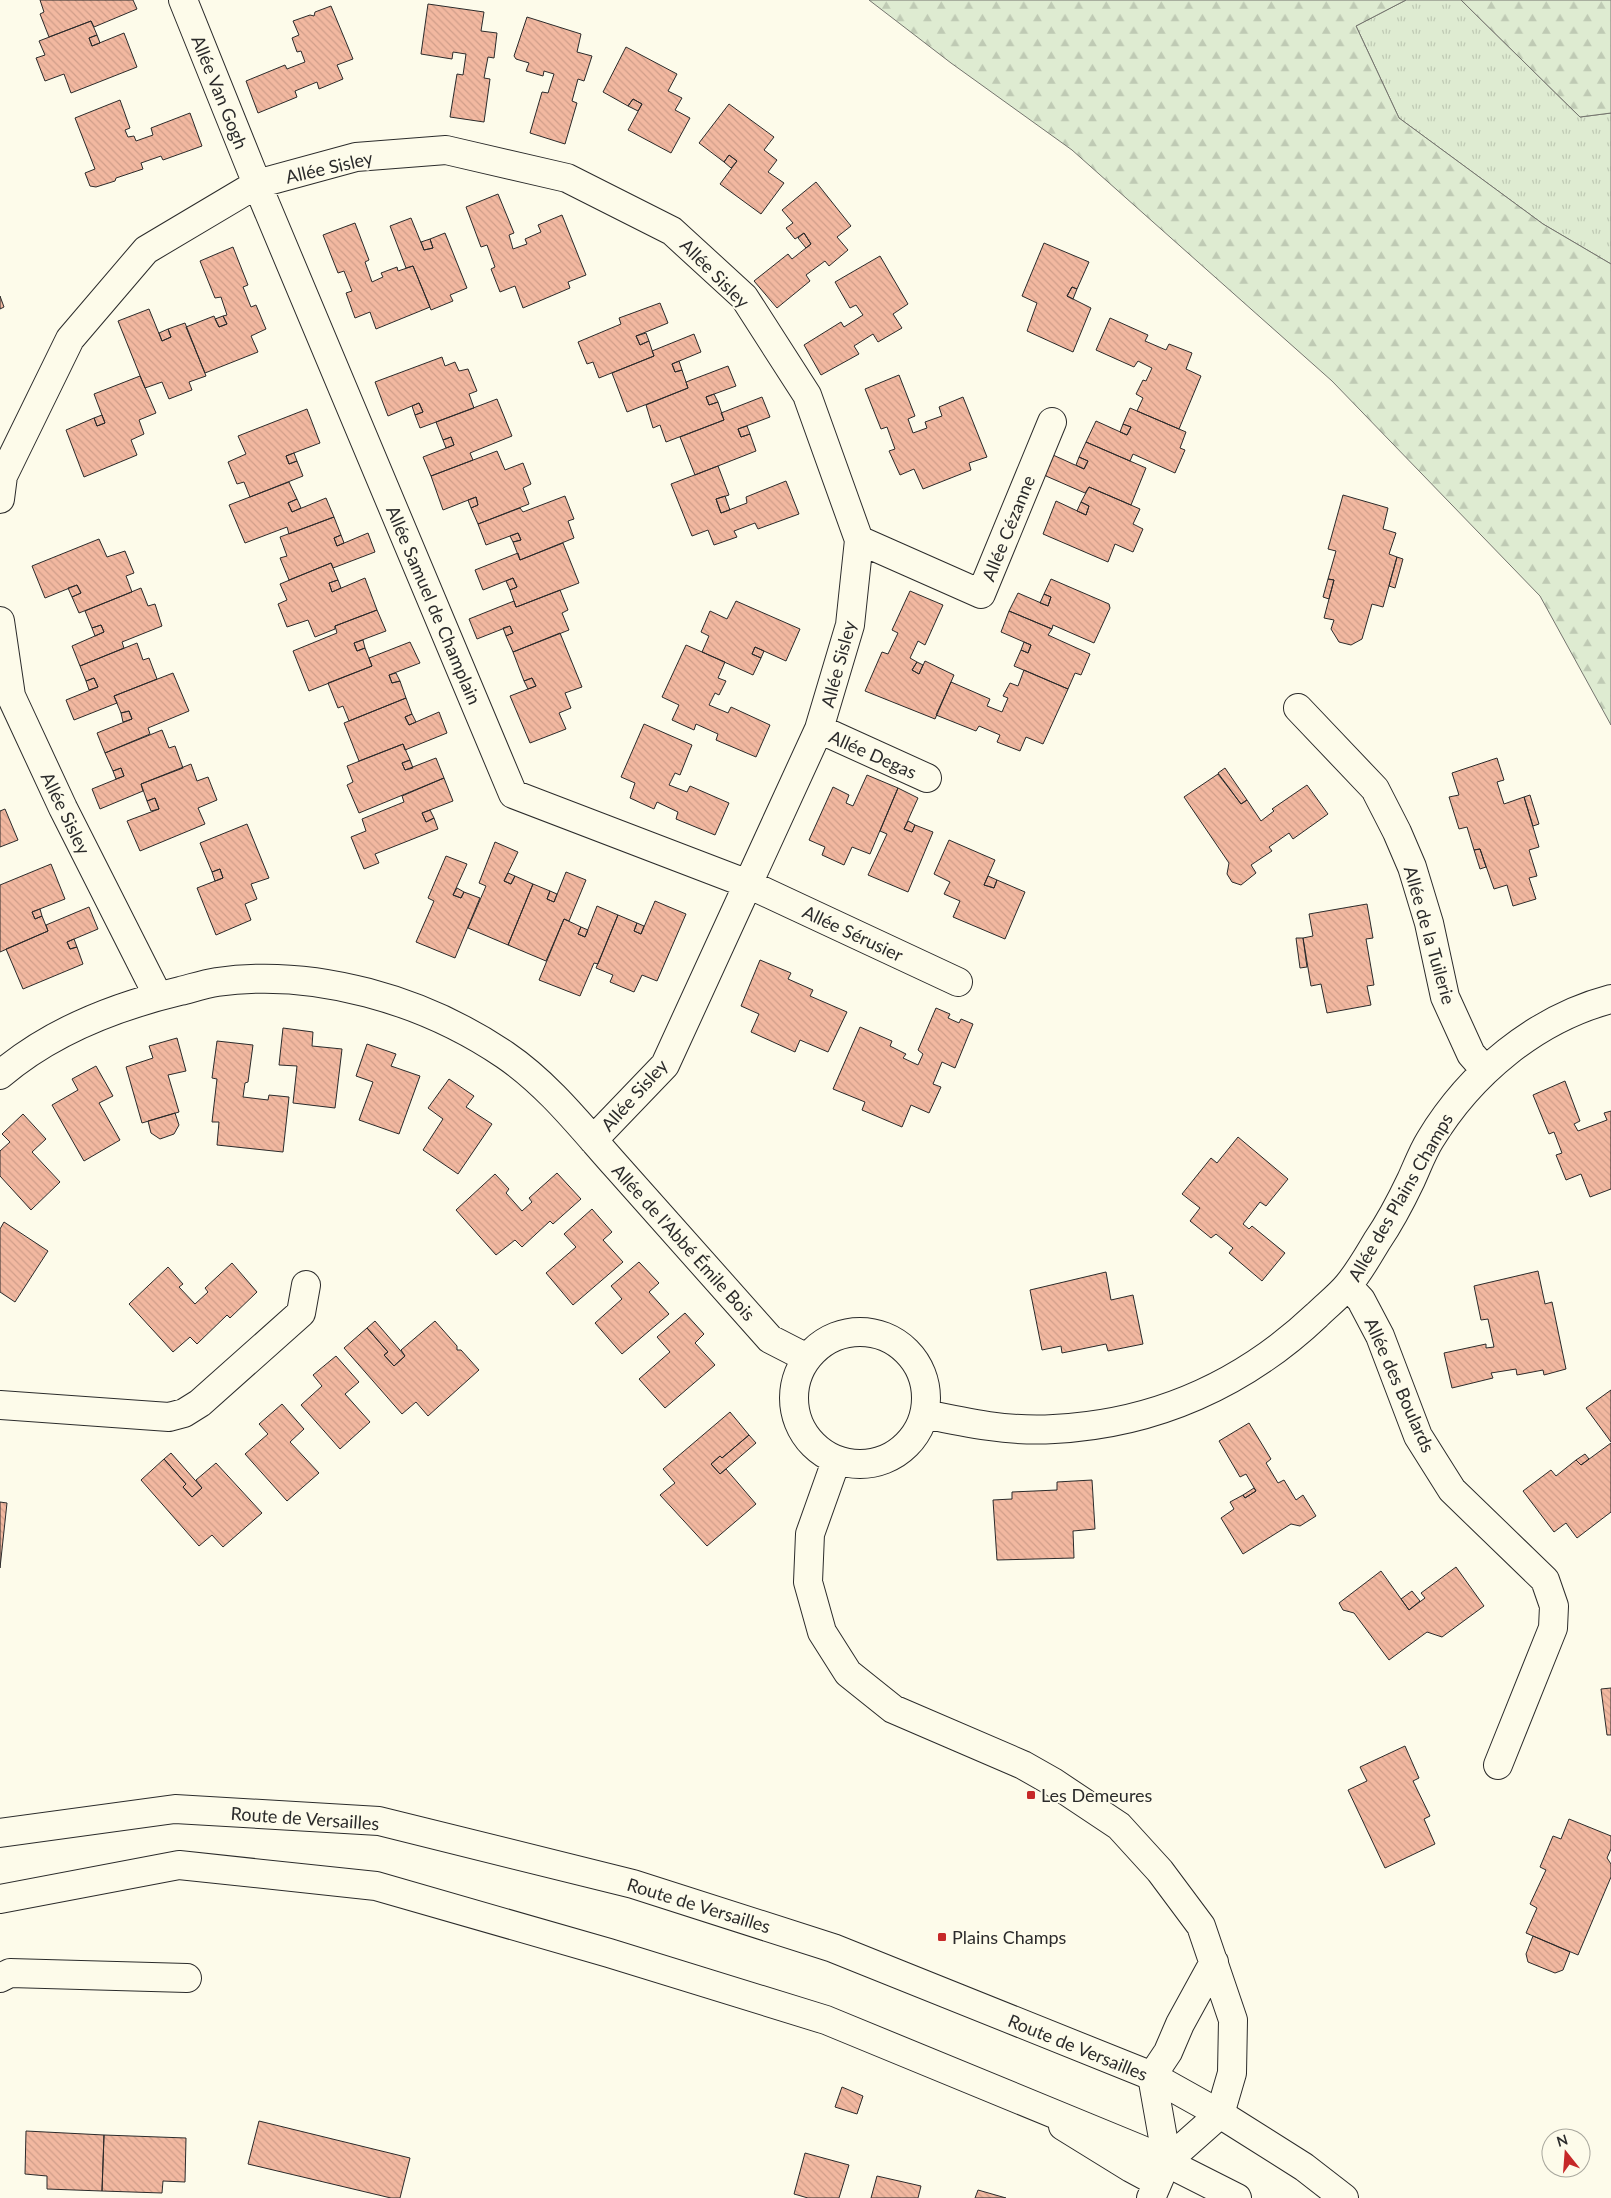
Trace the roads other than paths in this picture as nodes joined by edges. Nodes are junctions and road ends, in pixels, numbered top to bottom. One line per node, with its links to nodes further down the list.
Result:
1 (183, 0): 2 (street, Allée Van Gogh)
2 (256, 184): 4 (street, Allée Sisley); 5 (street, Allée Sisley); 10 (street, Allée Samuel de Champlain)
3 (1052, 422): 5 (street, Allée Cézanne)
4 (0, 499)
5 (859, 540): 8 (street, Allée Sisley)
6 (0, 621): 12 (street, Allée Sisley)
7 (1298, 708): 14 (street, Allée de la Tuilerie)
8 (819, 729): 9 (street, Allée Degas); 10 (street, Allée Sisley)
9 (927, 778)
10 (748, 884): 11 (street, Allée Sérusier); 16 (street, Allée Sisley)
11 (958, 982)
12 (158, 996): 15 (street, Allée de l'Abbé Émile Bois); 16 (street, Allée de l'Abbé Émile Bois)
13 (1611, 999): 14 (street, Allée des Plains Champs)
14 (1485, 1070): 18 (street, Allée des Plains Champs)
15 (0, 1075)
16 (593, 1140): 19 (street, Allée de l'Abbé Émile Bois)
17 (306, 1285): 20 (street)
18 (1348, 1286): 21 (street, Allée des Plains Champs); 23 (street, Allée des Boulards)
19 (807, 1358): 21 (street); 22 (street)
20 (0, 1405)
21 (925, 1414): 22 (street)
22 (836, 1461): 26 (street)
23 (1498, 1764)
24 (0, 1833): 29 (street, Route de Versailles)
25 (2, 1899): 31 (street)
26 (1214, 1962): 29 (street); 30 (street)
27 (0, 1978): 28 (street)
28 (187, 1978)
29 (1152, 2076): 30 (street, Route de Versailles); 31 (street)
30 (1220, 2114): 31 (street); 33 (street, Route de Versailles)
31 (1158, 2180): 32 (street)
32 (1237, 2198)
33 (1344, 2198)

